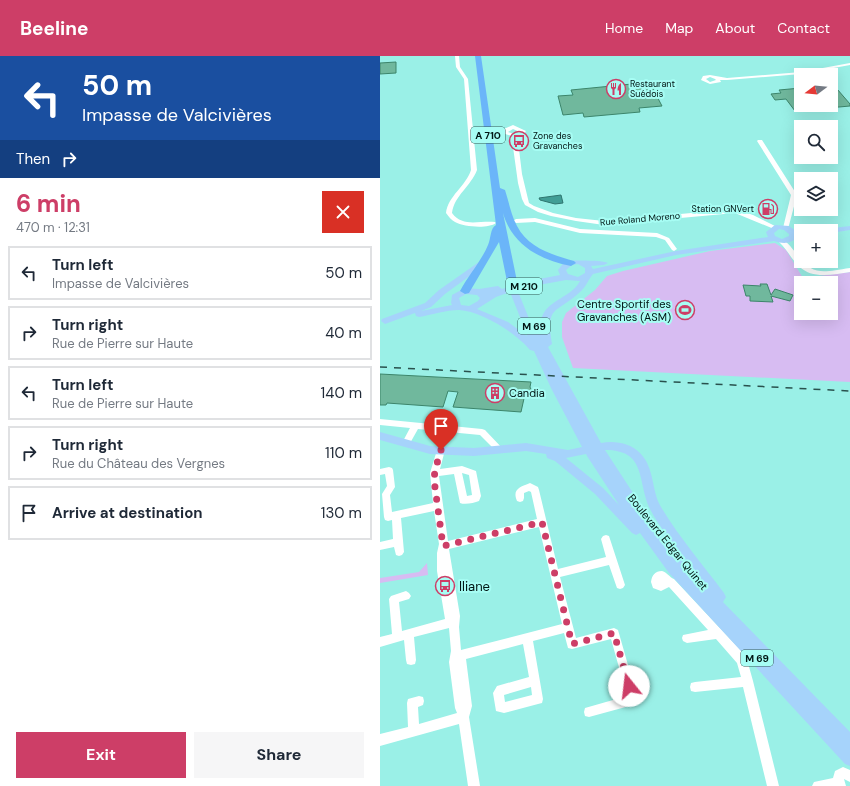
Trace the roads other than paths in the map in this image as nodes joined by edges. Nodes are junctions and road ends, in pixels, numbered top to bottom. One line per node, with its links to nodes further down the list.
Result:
1 (457, 56): 13 (street)
2 (478, 56): 11 (highway, A 710)
3 (483, 56): 10 (highway, A 710)
4 (850, 64): 5 (street)
5 (717, 80)
6 (519, 135): 7 (street); 7 (street); 9 (street)
7 (510, 136): 9 (street, Rue Roland Moreno)
8 (760, 141): 18 (street)
9 (515, 147): 18 (street, Rue Roland Moreno)
10 (501, 190): 20 (highway); 27 (highway, A 710)
11 (498, 214): 21 (highway); 27 (highway, A 710)
12 (516, 221): 19 (street)
13 (493, 223)
14 (850, 229): 15 (main road); 16 (main road)
15 (838, 230)
16 (838, 232)
17 (794, 233): 18 (main road)
18 (783, 234): 19 (main road); 24 (street); 25 (main road)
19 (674, 249): 22 (main road)
20 (571, 263): 22 (main road); 23 (main road)
21 (483, 264): 28 (highway); 34 (main road)
22 (586, 264): 25 (main road)
23 (562, 270): 26 (main road); 29 (main road, M 210)
24 (850, 270)
25 (588, 274): 26 (main road); 35 (main road)
26 (567, 277): 31 (main road, M 210)
27 (516, 286): 35 (main road, M 69)
28 (465, 291): 29 (main road); 30 (main road)
29 (479, 292): 31 (main road)
30 (455, 298): 32 (main road); 34 (main road)
31 (484, 300): 33 (main road)
32 (458, 307): 33 (main road); 34 (main road)
33 (470, 309): 35 (main road)
34 (382, 321)
35 (547, 361): 40 (main road, Boulevard Edgar Quinet / M 69)
36 (380, 422): 37 (street)
37 (416, 425): 39 (street); 43 (street)
38 (380, 436): 39 (main road)
39 (406, 443): 42 (main road)
40 (592, 446): 56 (main road, Boulevard Edgar Quinet / M 69); 72 (main road, Boulevard Edgar Quinet / M 69)
41 (516, 448): 43 (main road); 56 (main road); 72 (main road)
42 (441, 450): 43 (main road); 46 (street)
43 (500, 450)
44 (457, 470): 46 (street)
45 (380, 472): 49 (street)
46 (434, 473): 48 (street)
47 (520, 498): 50 (street)
48 (438, 506): 49 (street); 54 (street)
49 (396, 515): 52 (street)
50 (542, 522): 54 (street); 58 (street)
51 (606, 539): 57 (street)
52 (398, 542): 53 (street); 55 (street)
53 (380, 546)
54 (443, 546): 62 (street)
55 (399, 552)
56 (664, 558): 82 (main road, Boulevard Edgar Quinet / M 69)
57 (612, 560): 58 (street); 60 (street)
58 (555, 574): 63 (street)
59 (667, 581): 65 (street)
60 (620, 585)
61 (406, 596): 66 (street)
62 (453, 622): 64 (street); 70 (street)
63 (568, 627): 67 (street); 77 (street)
64 (409, 634): 66 (street); 71 (street)
65 (718, 634): 68 (street); 74 (street)
66 (397, 638): 69 (street)
67 (527, 638): 70 (street); 73 (street)
68 (687, 638)
69 (380, 642)
70 (457, 656): 78 (street)
71 (411, 660)
72 (783, 672): 81 (main road, Boulevard Edgar Quinet / M 69)
73 (535, 680)
74 (748, 681): 75 (street); 86 (street)
75 (695, 687)
76 (419, 701): 79 (street)
77 (589, 712)
78 (464, 717): 79 (street); 85 (street)
79 (414, 730): 80 (street)
80 (380, 740)
81 (850, 742)
82 (850, 759)
83 (850, 776): 84 (street)
84 (839, 784): 87 (street)
85 (474, 786)
86 (773, 786)
87 (818, 786)

